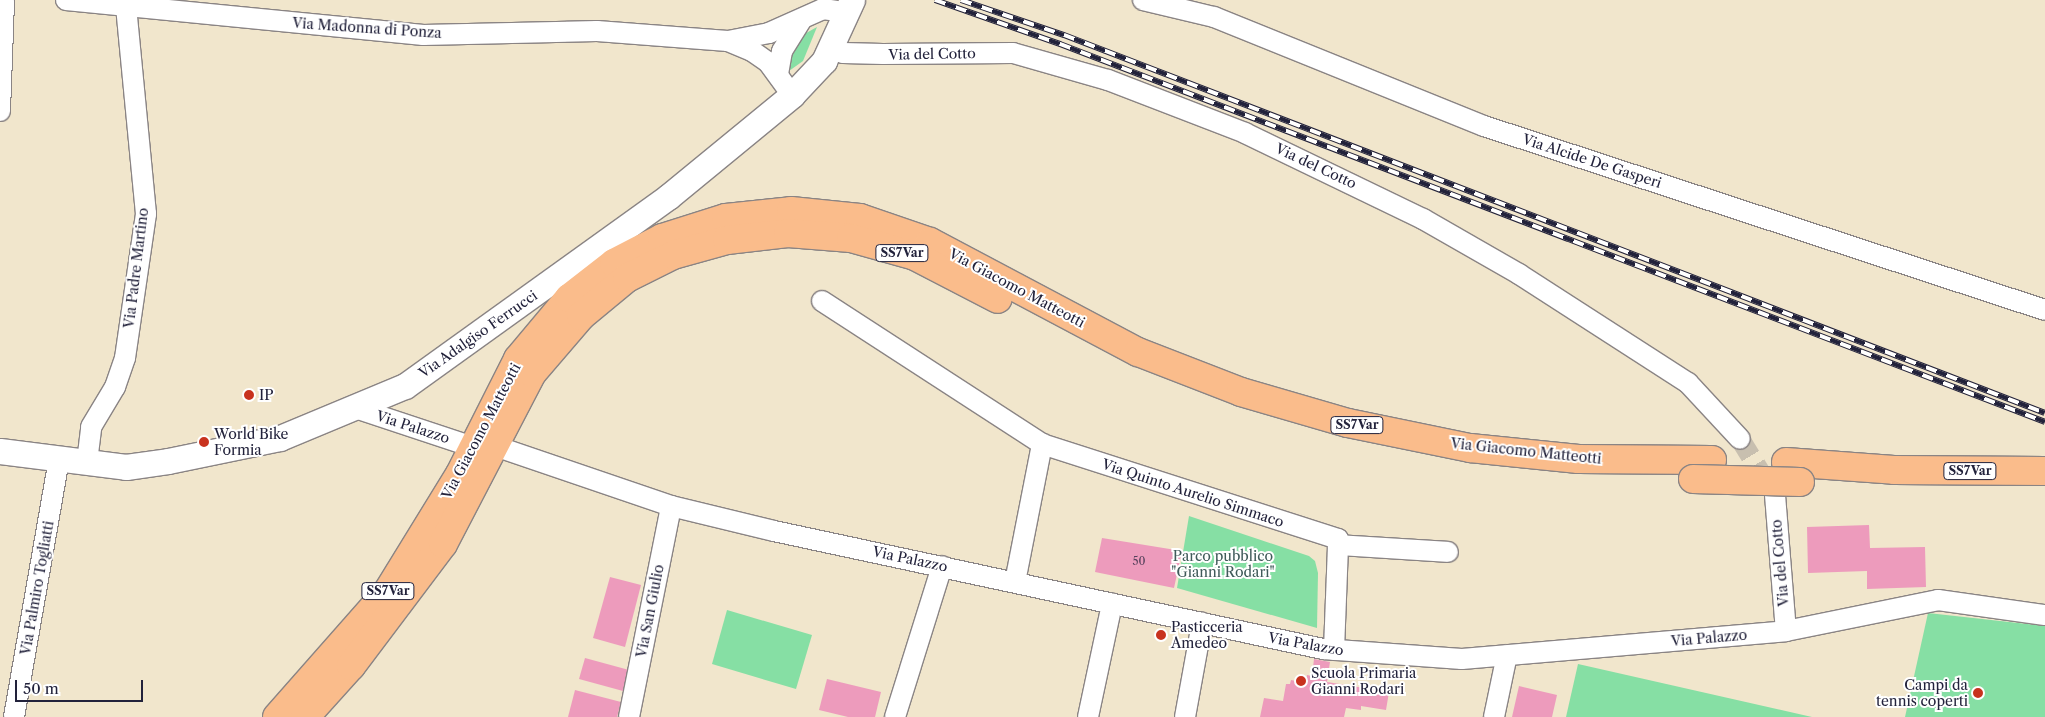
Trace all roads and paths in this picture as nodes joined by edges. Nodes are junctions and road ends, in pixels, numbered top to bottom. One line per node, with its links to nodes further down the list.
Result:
1 (4, 0): 11 (street)
2 (66, 0): 4 (street, Via Madonna di Ponza)
3 (1143, 0): 13 (street, Via Alcide De Gasperi)
4 (126, 6): 7 (street, Via Madonna di Ponza); 20 (street, Via Padre Martino)
5 (849, 6): 6 (street, Via Madonna di Ponza); 8 (street, Via Adalgiso Ferrucci)
6 (801, 21): 7 (street, Via Madonna di Ponza); 9 (street)
7 (728, 41): 9 (street, Via Madonna di Ponza)
8 (830, 48): 10 (street, Via Adalgiso Ferrucci); 15 (street, Via del Cotto)
9 (778, 74): 10 (street, Via Madonna di Ponza)
10 (792, 95): 14 (street, Via Adalgiso Ferrucci)
11 (0, 110)
12 (822, 301): 16 (street, Via Quinto Aurelio Simmaco)
13 (2045, 310)
14 (352, 408): 17 (street, Via Palazzo); 20 (street, Via Adalgiso Ferrucci)
15 (1740, 439)
16 (1042, 444): 25 (street, Via Quinto Aurelio Simmaco); 28 (street)
17 (484, 446): 21 (main road, Via Giacomo Matteotti / SS7Var); 21 (main road, Via Giacomo Matteotti / SS7Var); 24 (street, Via Palazzo); 36 (main road, Via Giacomo Matteotti / SS7Var); 37 (main road, Via Giacomo Matteotti / SS7Var)
18 (0, 451): 19 (street, Via Adalgiso Ferrucci)
19 (59, 459): 20 (street, Via Adalgiso Ferrucci); 35 (street, Via Palmiro Togliatti)
20 (87, 462)
21 (1702, 470): 22 (main road, Via Giacomo Matteotti / SS7Var)
22 (2045, 471)
23 (1775, 495): 32 (street, Via del Cotto)
24 (671, 506): 27 (street, Via Palazzo); 38 (street, Via San Giulio)
25 (1338, 545): 26 (street, Via Quinto Aurelio Simmaco); 33 (street)
26 (1448, 552)
27 (942, 566): 28 (street, Via Palazzo); 39 (street)
28 (1015, 582): 29 (street, Via Palazzo)
29 (1112, 604): 31 (street, Via Palazzo); 40 (street)
30 (2045, 615): 32 (street, Via Palazzo)
31 (1202, 624): 33 (street, Via Palazzo); 41 (street)
32 (1786, 631): 34 (street, Via Palazzo)
33 (1334, 650): 34 (street, Via Palazzo)
34 (1507, 655): 42 (street)
35 (14, 717)
36 (276, 717)
37 (305, 717)
38 (629, 717)
39 (895, 717)
40 (1088, 717)
41 (1186, 717)
42 (1494, 717)

